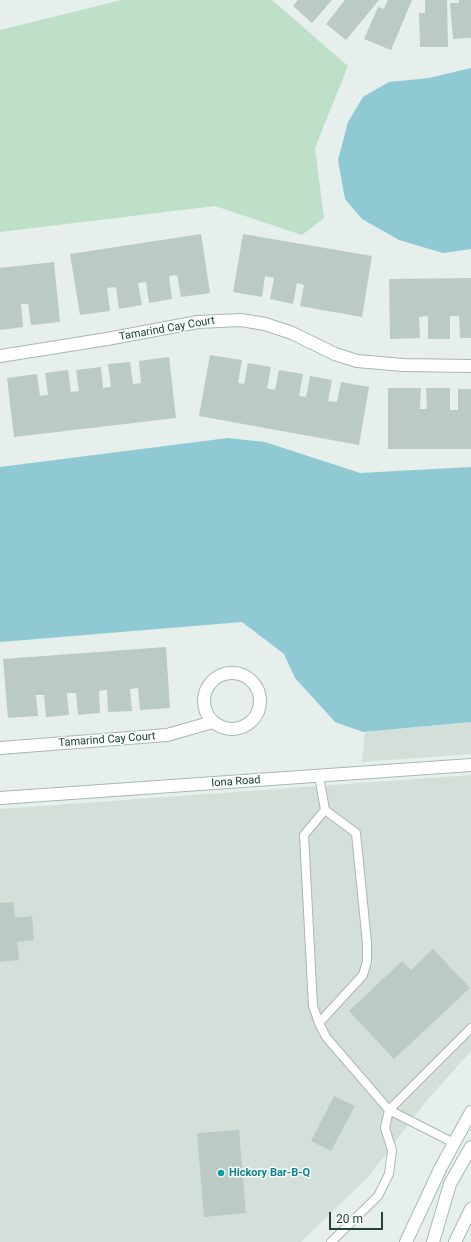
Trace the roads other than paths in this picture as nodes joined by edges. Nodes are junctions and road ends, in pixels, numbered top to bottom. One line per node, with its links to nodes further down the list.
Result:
1 (0, 356): 2 (street, Tamarind Cay Court)
2 (471, 366)
3 (213, 722): 3 (street); 4 (street, Tamarind Cay Court)
4 (0, 748)
5 (471, 764): 6 (street, Iona Road)
6 (319, 776): 7 (street, Iona Road); 8 (lane)
7 (0, 798)
8 (325, 810): 9 (lane); 9 (lane)
9 (319, 1023): 11 (lane)
10 (471, 1028): 11 (lane)
11 (389, 1110): 13 (lane); 16 (lane)
12 (471, 1112): 13 (street)
13 (454, 1143): 17 (street)
14 (471, 1147): 18 (street)
15 (471, 1209): 19 (street)
16 (331, 1242)
17 (406, 1242)
18 (433, 1242)
19 (455, 1242)

